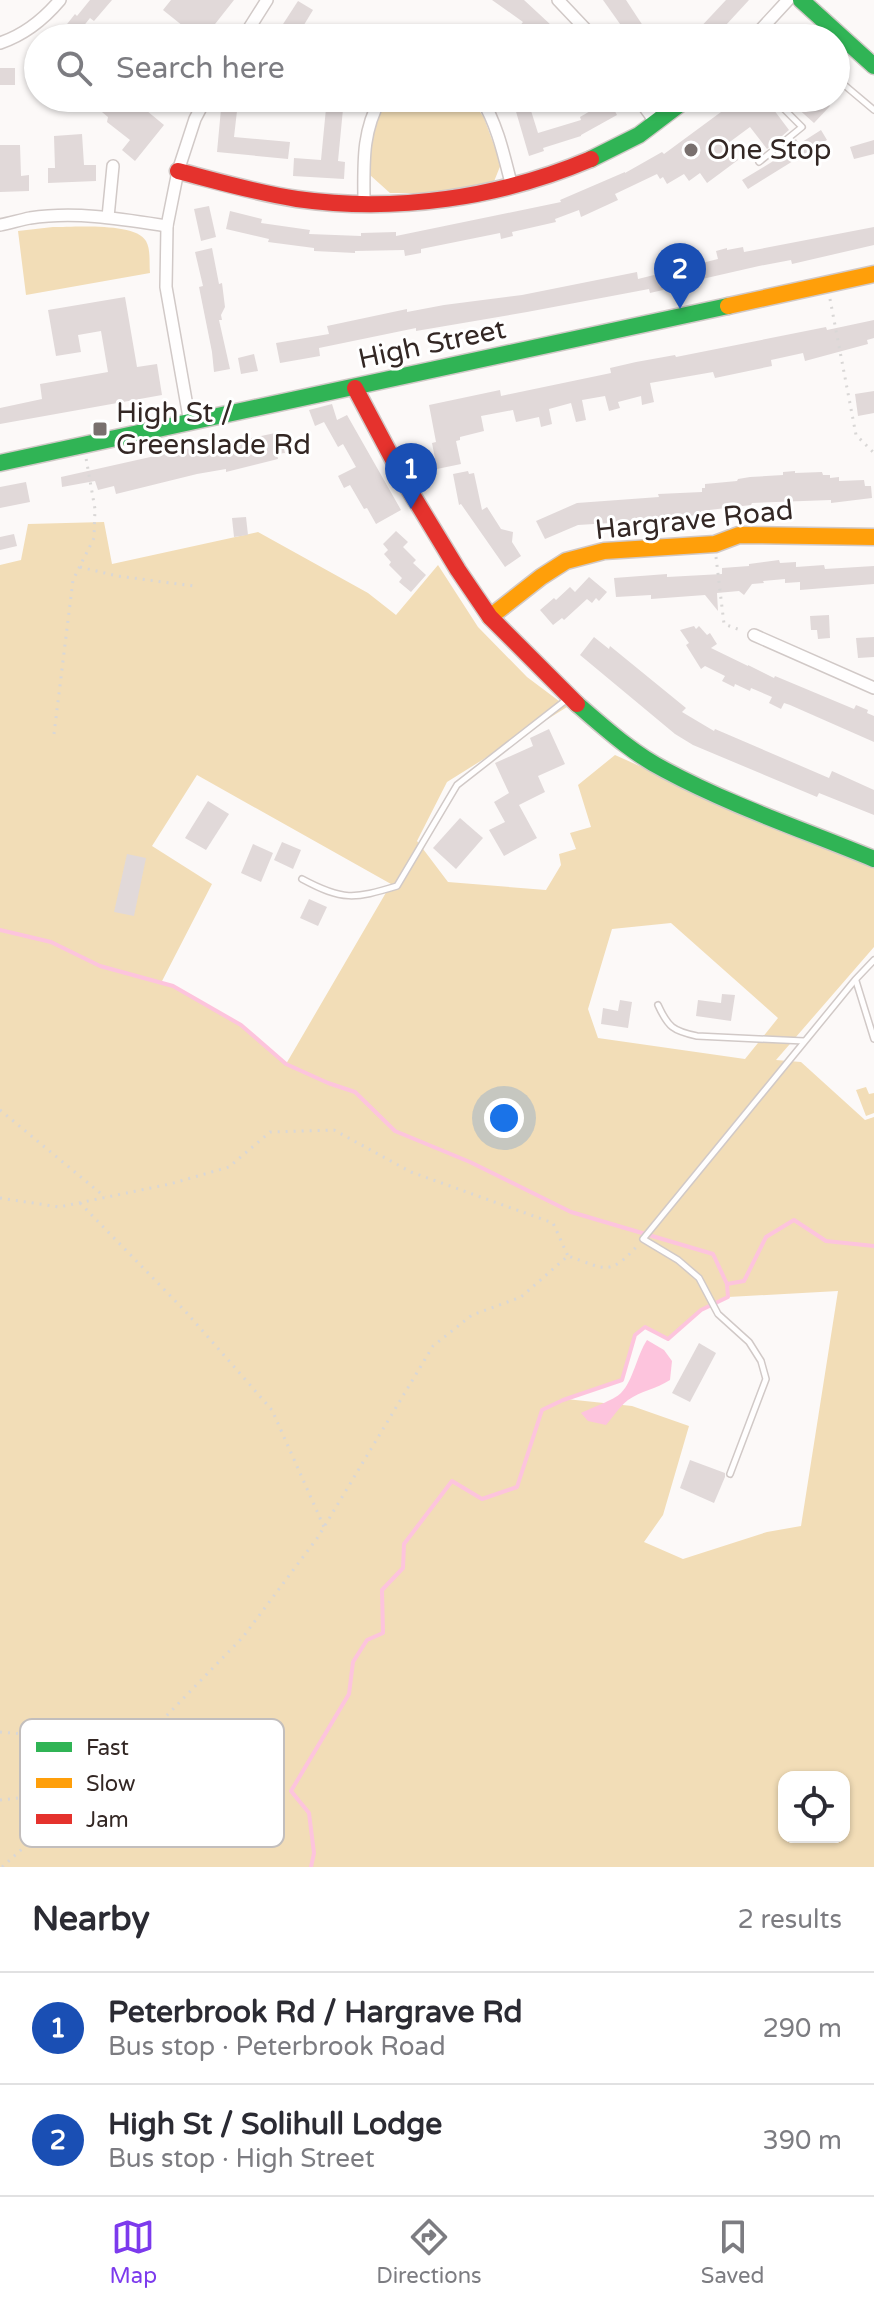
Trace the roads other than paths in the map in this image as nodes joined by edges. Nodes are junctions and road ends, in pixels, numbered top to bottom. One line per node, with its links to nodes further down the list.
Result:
1 (60, 0): 6 (street)
2 (267, 0): 7 (street)
3 (558, 0): 8 (street)
4 (788, 0): 9 (street)
5 (801, 0): 10 (street)
6 (34, 24)
7 (252, 24)
8 (581, 24)
9 (766, 24)
10 (828, 24)
11 (24, 30): 12 (street)
12 (0, 43)
13 (850, 44): 14 (street)
14 (874, 66)
15 (850, 90): 16 (lane)
16 (874, 110)
17 (199, 112): 26 (street)
18 (373, 112): 28 (street)
19 (489, 112): 27 (street)
20 (648, 112): 23 (street)
21 (670, 112): 23 (street)
22 (787, 112): 24 (lane)
23 (656, 123): 27 (street)
24 (759, 162)
25 (113, 166): 29 (street)
26 (178, 171): 28 (street); 31 (street)
27 (512, 187): 28 (street)
28 (364, 205)
29 (108, 217): 30 (street); 31 (street)
30 (0, 225)
31 (167, 226): 34 (street)
32 (874, 274): 33 (street, High Street)
33 (355, 388): 34 (street, High Street); 37 (street)
34 (190, 423): 35 (street, High Street)
35 (0, 463)
36 (874, 537): 37 (street, Hargrave Road)
37 (490, 617): 40 (street)
38 (754, 635): 39 (street)
39 (874, 688)
40 (570, 696): 41 (street); 42 (lane)
41 (874, 859)
42 (302, 879)
43 (874, 960): 44 (lane)
44 (855, 980): 46 (lane); 47 (lane)
45 (658, 1005): 47 (lane)
46 (874, 1039)
47 (805, 1041): 48 (lane)
48 (730, 1474)

